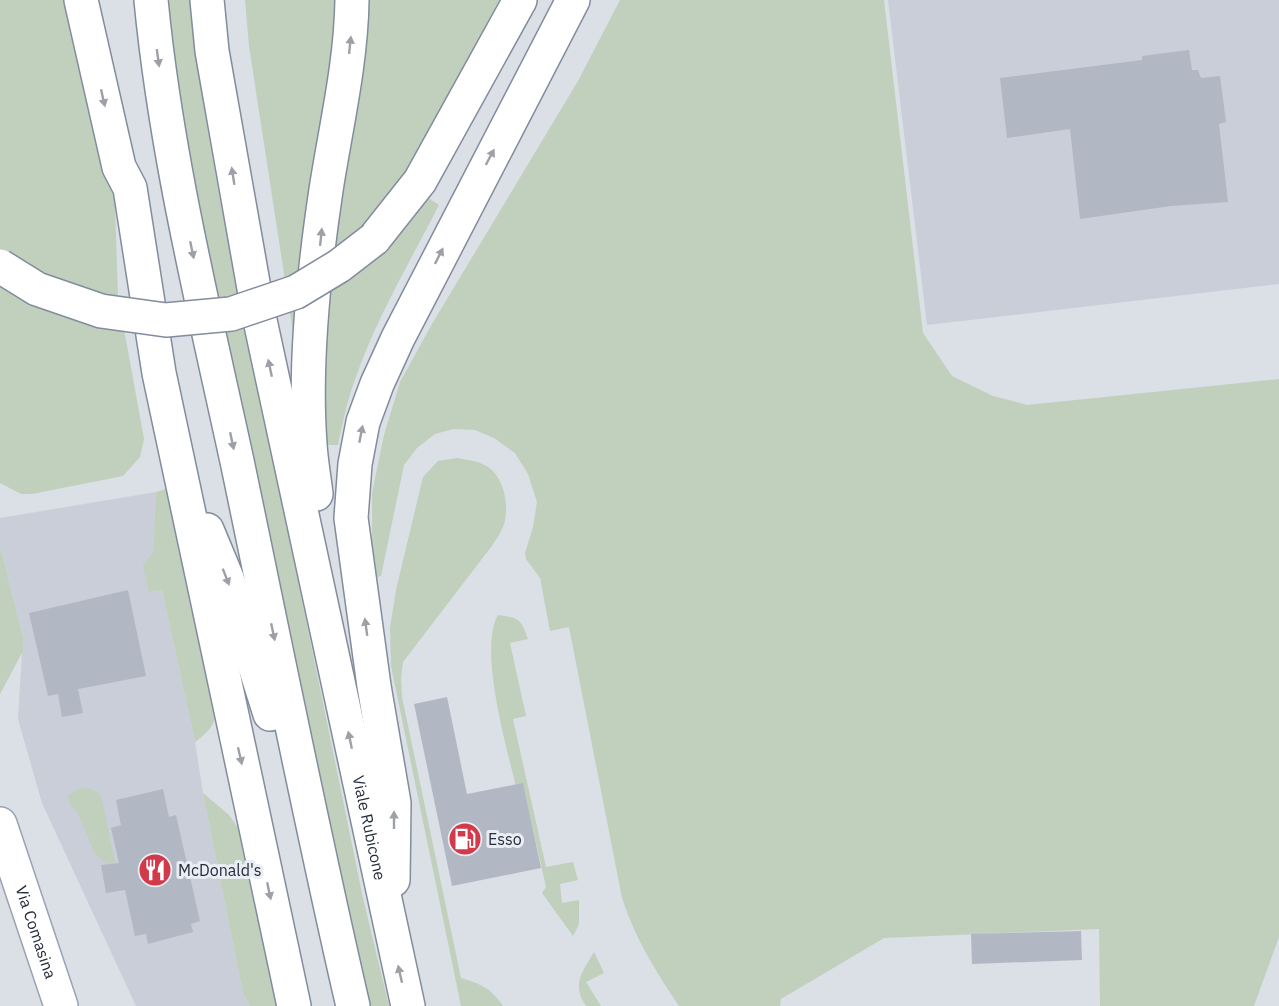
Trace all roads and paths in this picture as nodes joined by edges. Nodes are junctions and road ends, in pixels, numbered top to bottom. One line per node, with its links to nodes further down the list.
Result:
1 (81, 0): 8 (main road, one-way to 8)
2 (151, 0): 12 (main road, one-way to 12)
3 (207, 0): 9 (main road, one-way to 3)
4 (352, 0): 9 (main road, one-way to 4)
5 (520, 0): 7 (main road, bridge)
6 (573, 0): 11 (main road, one-way to 6)
7 (0, 266)
8 (179, 465): 12 (main road, one-way to 12); 14 (main road, one-way to 14)
9 (331, 651): 11 (main road, Viale Rubicone, one-way to 9)
10 (0, 824): 13 (main road, Via Comasina)
11 (393, 941): 16 (main road, Viale Rubicone, one-way to 11)
12 (342, 960): 15 (main road)
13 (61, 1006)
14 (294, 1006)
15 (353, 1006)
16 (408, 1006)

